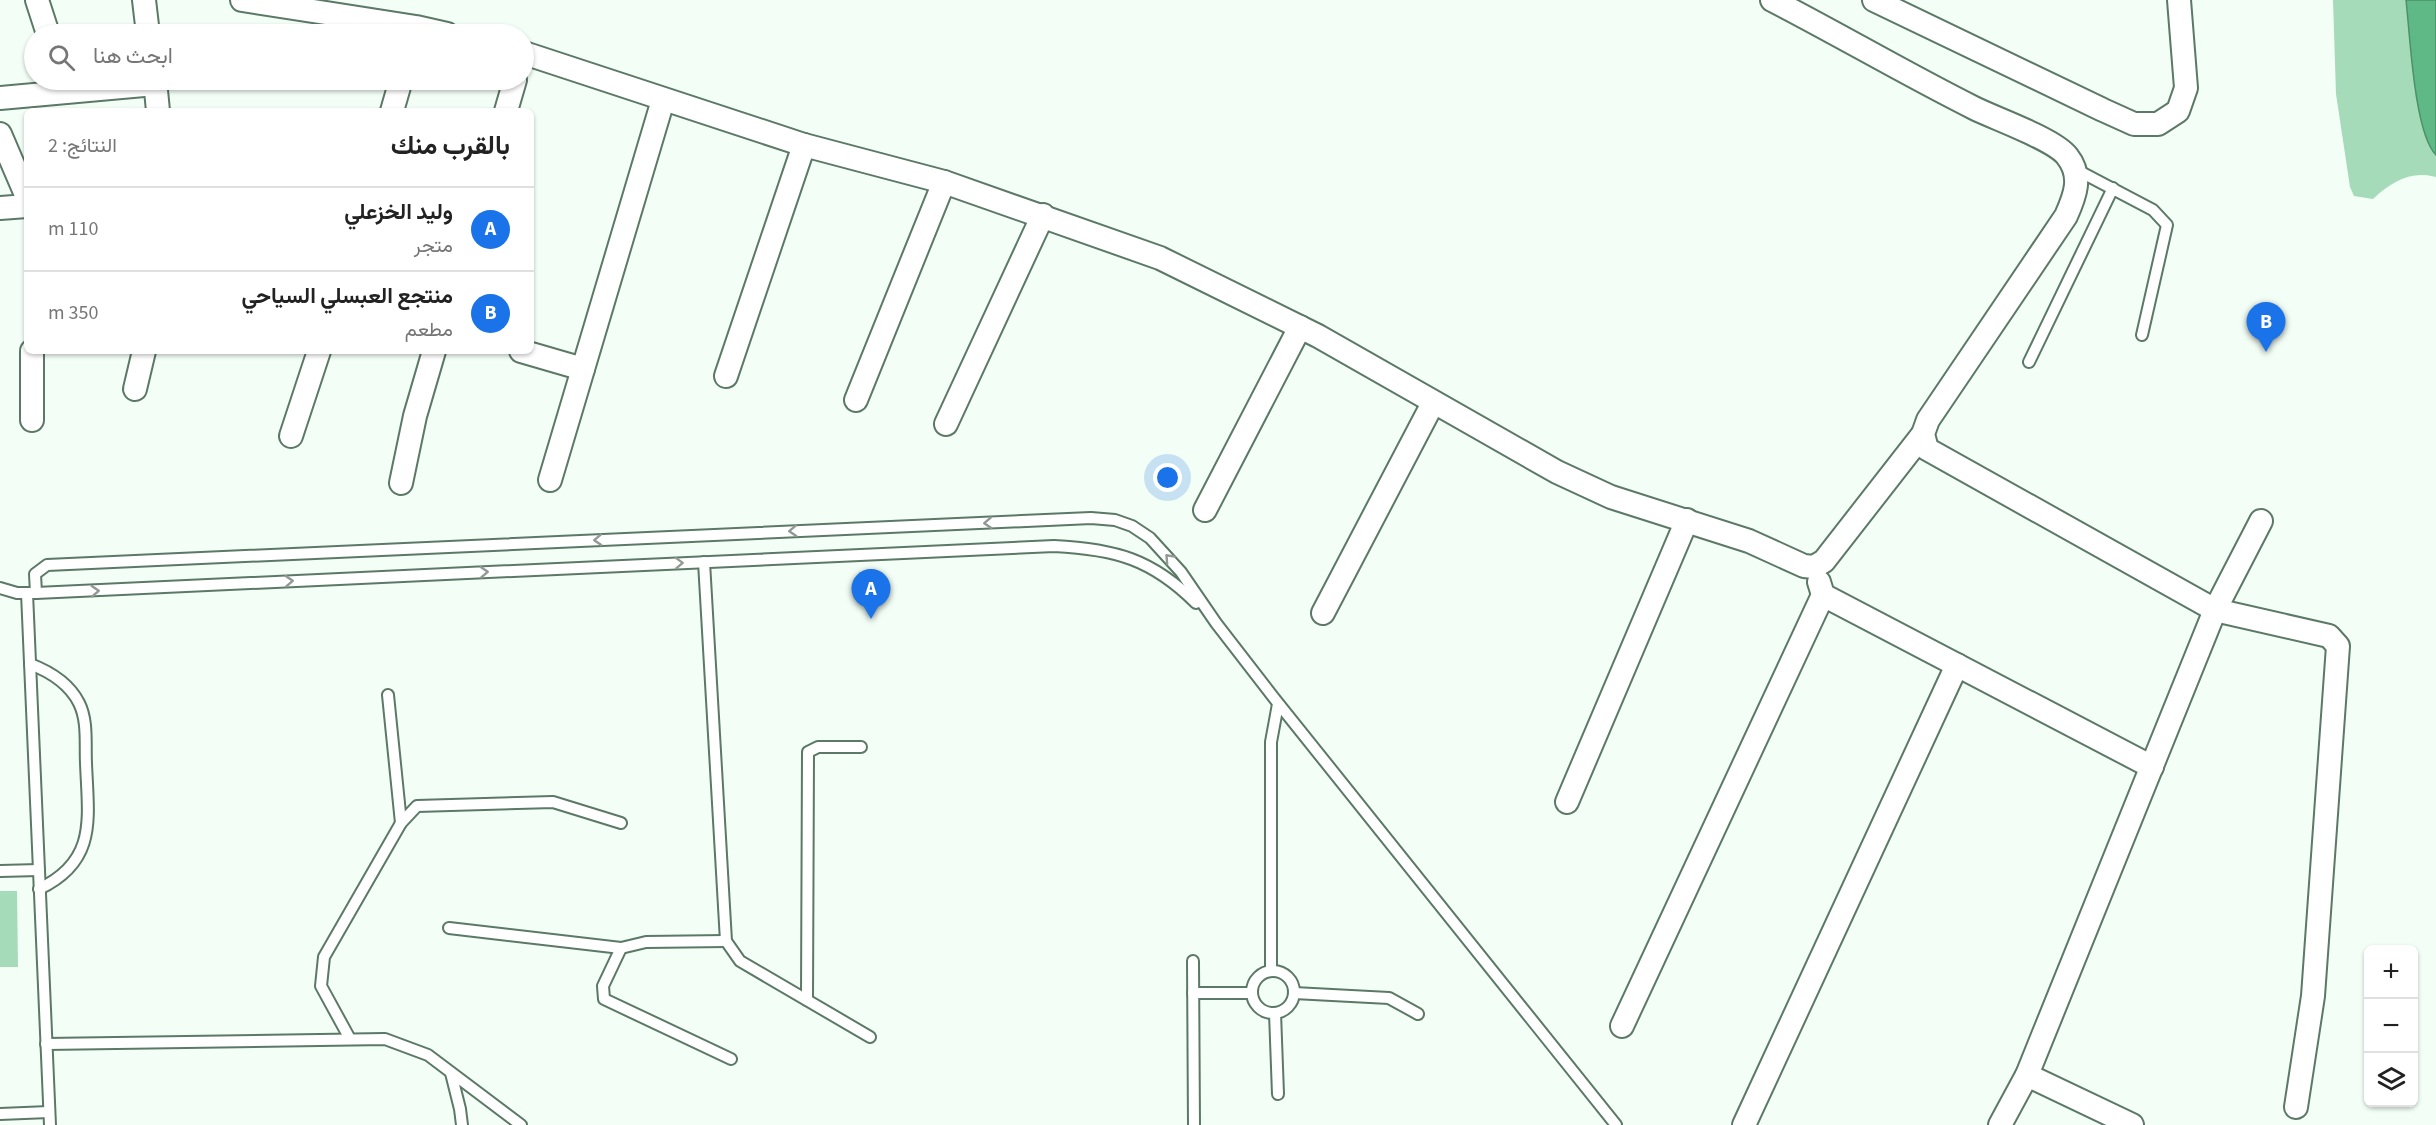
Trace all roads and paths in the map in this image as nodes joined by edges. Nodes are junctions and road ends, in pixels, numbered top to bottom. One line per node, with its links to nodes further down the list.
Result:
1 (37, 0): 7 (street)
2 (144, 0): 8 (street)
3 (242, 0): 9 (street)
4 (1772, 0): 22 (street)
5 (1874, 0): 6 (street)
6 (2179, 0)
7 (45, 24)
8 (147, 24)
9 (376, 24)
10 (534, 56): 16 (street)
11 (44, 90): 15 (street)
12 (156, 90): 17 (street)
13 (398, 90): 18 (street)
14 (512, 90): 19 (street)
15 (0, 98)
16 (663, 100): 21 (street); 37 (street)
17 (158, 108)
18 (393, 108)
19 (507, 108)
20 (0, 134): 25 (street)
21 (804, 144): 23 (street); 38 (street)
22 (2075, 168): 24 (lane); 44 (street)
23 (944, 182): 28 (street); 40 (street)
24 (2113, 188): 30 (lane); 36 (lane)
25 (24, 190)
26 (24, 206): 27 (street)
27 (0, 208)
28 (1043, 215): 29 (street); 43 (street)
29 (1300, 327): 41 (street); 48 (street)
30 (2142, 335)
31 (32, 354): 42 (street)
32 (143, 354): 39 (street)
33 (318, 354): 45 (street)
34 (433, 354): 47 (street)
35 (531, 354): 37 (street)
36 (2029, 362)
37 (582, 369): 46 (street)
38 (726, 376)
39 (135, 389)
40 (856, 400)
41 (1433, 403): 49 (street); 57 (street)
42 (32, 420)
43 (946, 424)
44 (1923, 434): 52 (street); 56 (street)
45 (291, 436)
46 (550, 480)
47 (401, 483)
48 (1205, 510)
49 (1687, 520): 52 (street); 65 (street)
50 (2261, 521): 56 (street)
51 (704, 562): 54 (lane, one-way to 51); 58 (lane); 72 (lane)
52 (1814, 567): 55 (street)
53 (0, 588): 54 (lane)
54 (31, 593): 58 (lane, one-way to 54); 59 (lane)
55 (1823, 594): 60 (street); 82 (street)
56 (2215, 610): 64 (street); 90 (street)
57 (1323, 613)
58 (1216, 622): 62 (lane)
59 (30, 664): 68 (lane); 70 (lane)
60 (1957, 665): 64 (street); 98 (street)
61 (388, 695): 66 (lane)
62 (1278, 704): 75 (lane); 97 (lane)
63 (861, 747): 79 (lane)
64 (2152, 767): 88 (street)
65 (1567, 802)
66 (401, 823): 67 (lane); 84 (lane)
67 (621, 823)
68 (39, 870): 69 (lane); 70 (lane)
69 (0, 871)
70 (39, 890): 85 (lane)
71 (448, 928): 73 (lane)
72 (726, 941): 73 (lane); 79 (lane)
73 (621, 948): 86 (lane)
74 (1193, 961): 76 (lane)
75 (1271, 971): 77 (lane); 78 (lane)
76 (1193, 993): 77 (lane); 96 (lane)
77 (1251, 993): 80 (lane)
78 (1294, 993): 80 (lane); 81 (lane)
79 (807, 1000): 83 (lane)
80 (1275, 1013): 89 (lane)
81 (1418, 1014)
82 (1622, 1026)
83 (870, 1037)
84 (350, 1039): 85 (lane); 87 (lane)
85 (46, 1044): 91 (lane)
86 (731, 1059)
87 (451, 1073): 94 (lane); 95 (lane)
88 (2027, 1075): 99 (street); 100 (street)
89 (1278, 1094)
90 (2296, 1107)
91 (49, 1112): 92 (lane); 93 (lane)
92 (0, 1114)
93 (50, 1125)
94 (462, 1125)
95 (521, 1125)
96 (1194, 1125)
97 (1616, 1125)
98 (1744, 1125)
99 (2000, 1125)
100 (2132, 1125)

